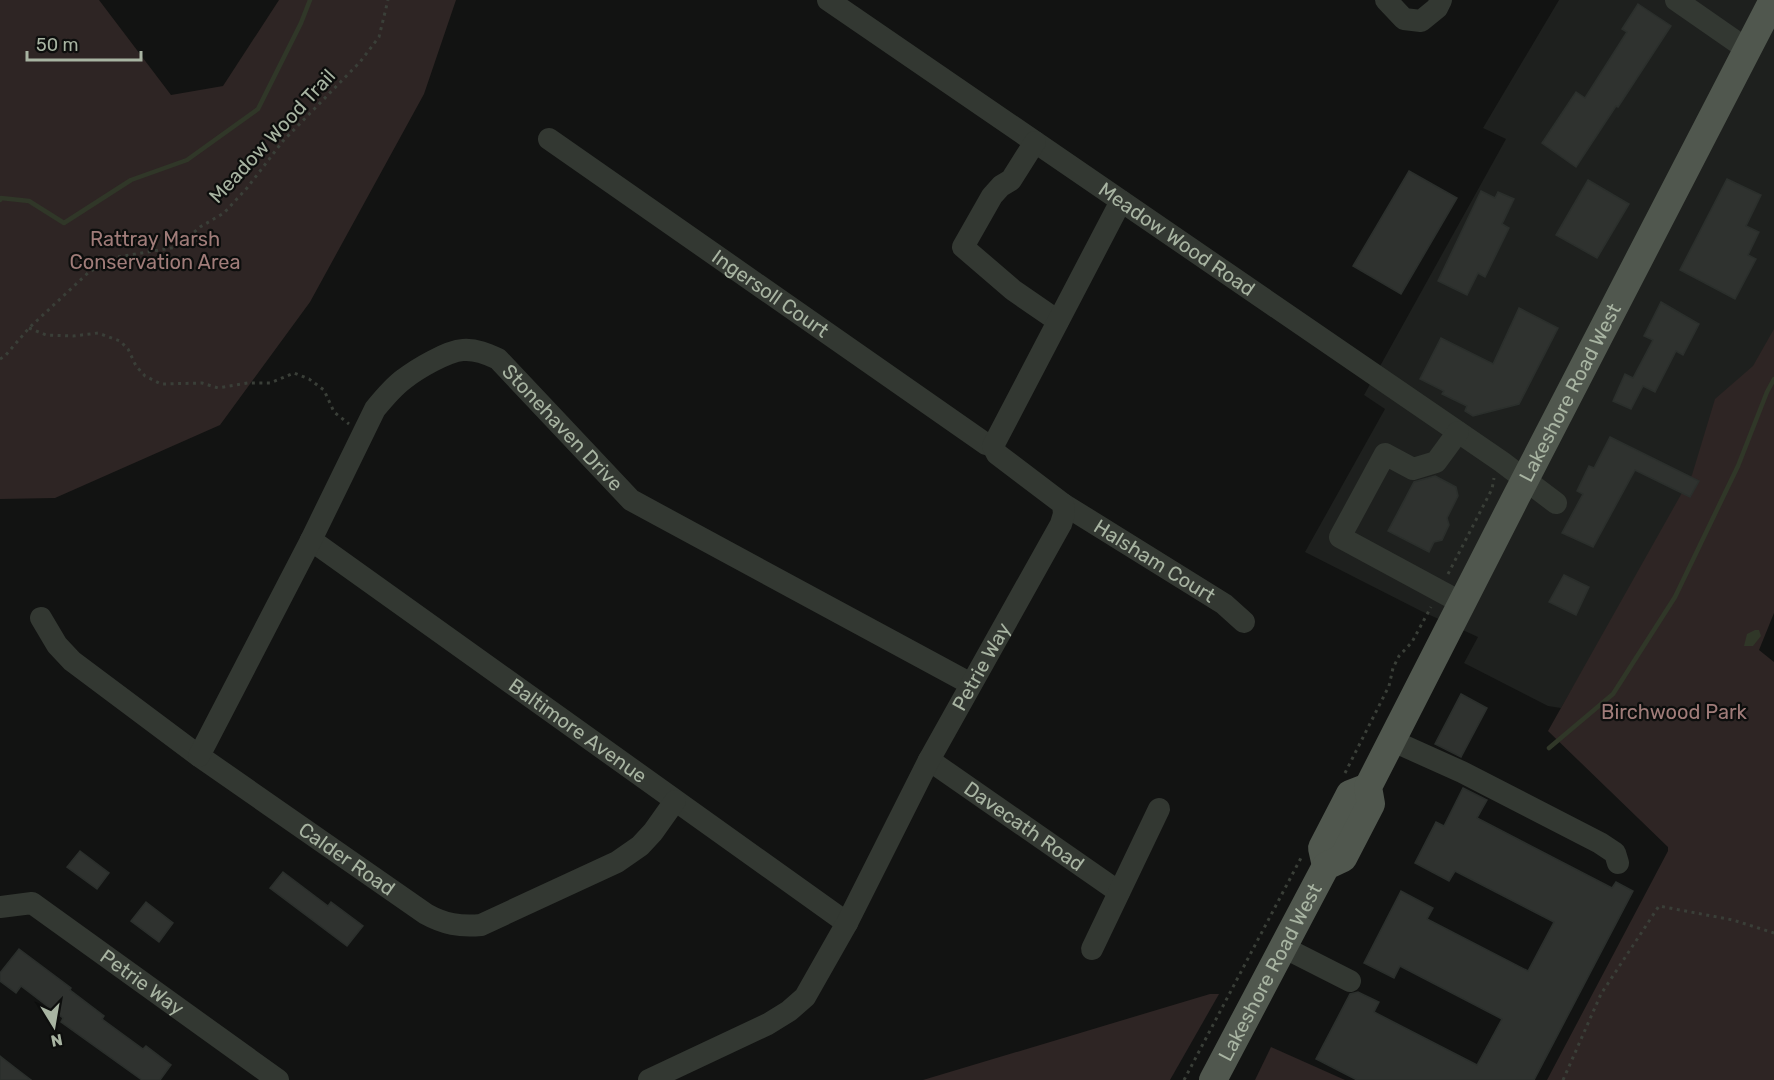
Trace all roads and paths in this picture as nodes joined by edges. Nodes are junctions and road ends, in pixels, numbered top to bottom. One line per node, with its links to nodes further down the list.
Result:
1 (388, 0): 12 (path, Meadow Wood Trail)
2 (828, 0): 9 (street, Meadow Wood Road)
3 (1386, 0): 4 (street)
4 (1441, 0)
5 (1676, 0): 7 (street)
6 (1773, 0): 7 (main road, Lakeshore Road West)
7 (1748, 50): 17 (main road, Lakeshore Road West)
8 (549, 139): 16 (street, Ingersoll Court)
9 (1035, 142): 10 (street, Meadow Wood Road); 11 (street)
10 (1121, 201): 11 (street); 14 (street, Meadow Wood Road)
11 (1058, 321): 16 (street)
12 (29, 328): 13 (path, Meadow Wood Trail); 15 (path)
13 (0, 359)
14 (1458, 432): 17 (street, Meadow Wood Road); 21 (street)
15 (364, 435): 20 (street, Stonehaven Drive); 24 (street, Stonehaven Drive)
16 (993, 446): 19 (street)
17 (1525, 480): 18 (street, Meadow Wood Road); 21 (main road, Lakeshore Road West)
18 (1556, 503)
19 (1063, 504): 23 (street, Halsham Court); 24 (street, Petrie Way)
20 (311, 540): 26 (street, Stonehaven Drive); 28 (street, Baltimore Avenue)
21 (1462, 603): 25 (main road, Lakeshore Road West)
22 (41, 618): 26 (street, Calder Road)
23 (1244, 622)
24 (971, 684): 27 (street, Petrie Way)
25 (1393, 741): 30 (street); 35 (main road, Lakeshore Road West)
26 (199, 756): 28 (street, Calder Road)
27 (929, 760): 31 (street, Davecath Road); 33 (street, Petrie Way)
28 (675, 801): 33 (street, Baltimore Avenue)
29 (1159, 809): 31 (street)
30 (1618, 863)
31 (1119, 892): 36 (street)
32 (0, 907): 38 (street, Petrie Way)
33 (847, 922): 39 (street, Petrie Way)
34 (1774, 933): 41 (path)
35 (1283, 947): 37 (street); 40 (main road, Lakeshore Road West)
36 (1092, 949)
37 (1350, 981)
38 (278, 1080)
39 (649, 1080)
40 (1213, 1080)
41 (1563, 1080)

